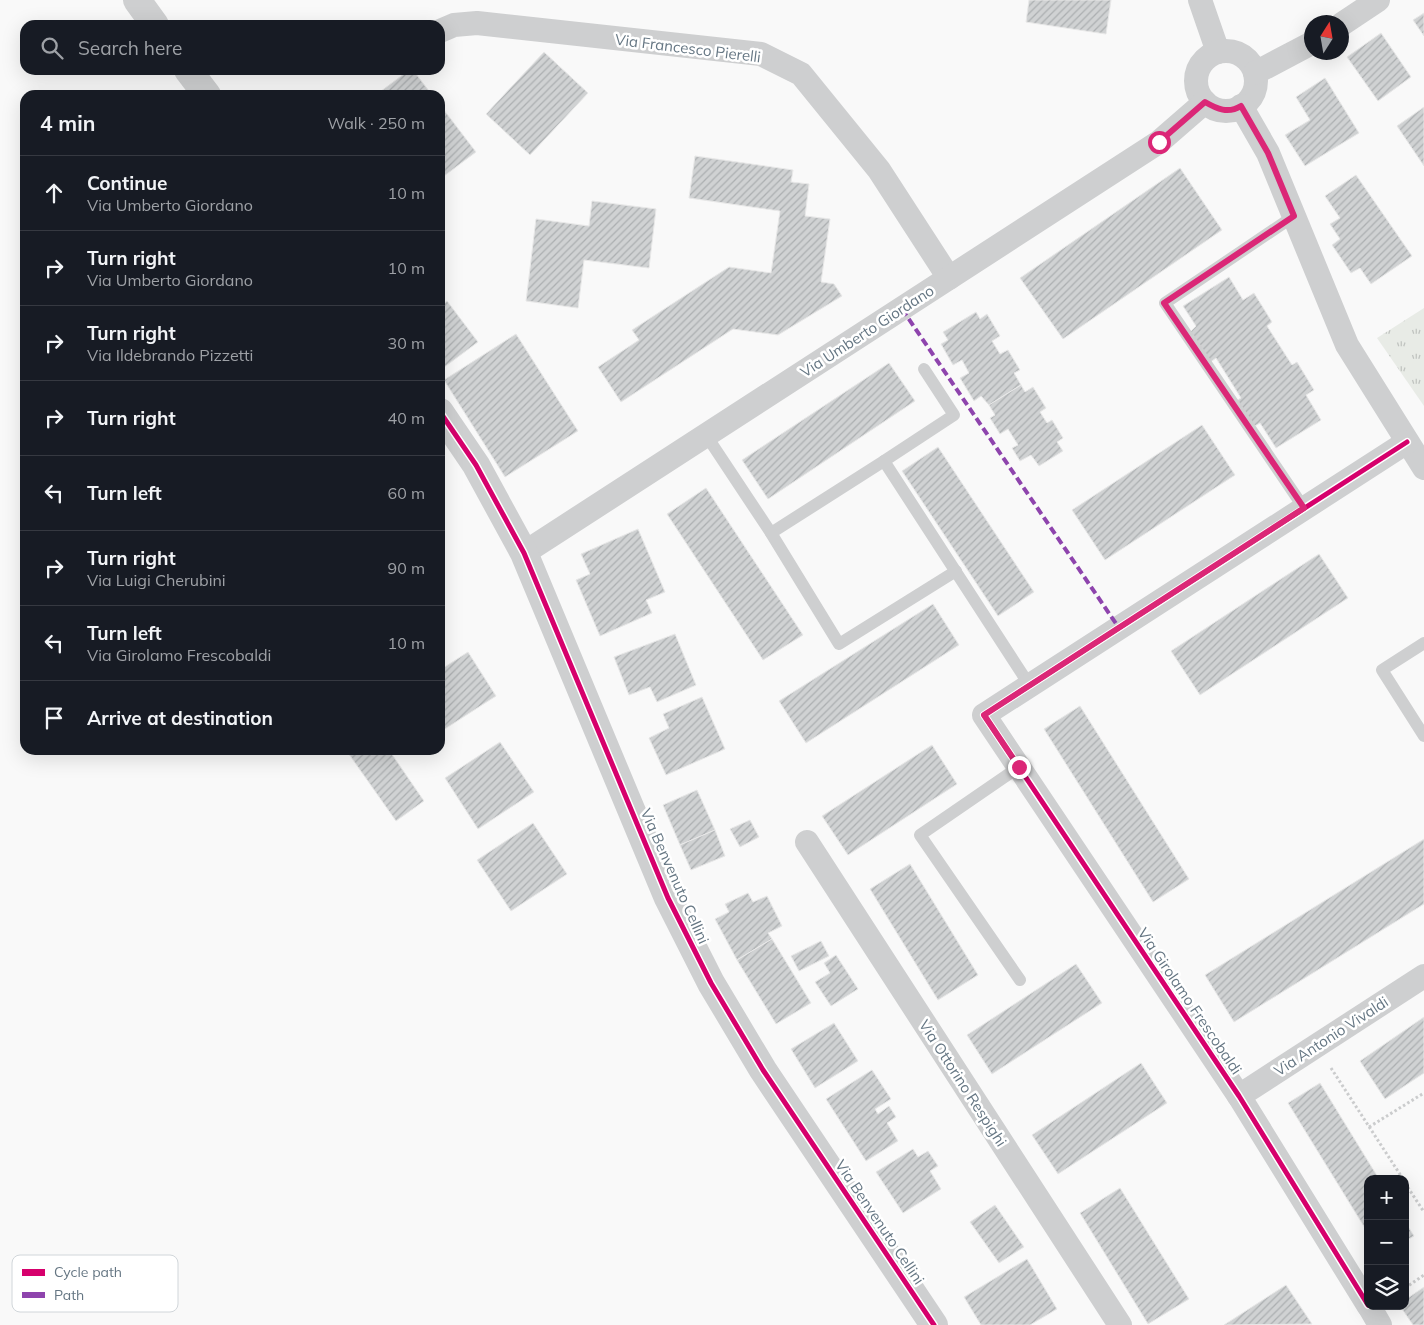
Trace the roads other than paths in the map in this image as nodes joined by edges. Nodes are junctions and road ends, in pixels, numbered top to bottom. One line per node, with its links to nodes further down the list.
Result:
1 (137, 0): 5 (street)
2 (1200, 0): 8 (street)
3 (1378, 0): 4 (street)
4 (1349, 19)
5 (151, 20)
6 (445, 29): 15 (street, Via Francesco Pierelli)
7 (1304, 47): 9 (street)
8 (1218, 52): 9 (street); 12 (street)
9 (1255, 73): 13 (street)
10 (192, 75): 11 (street)
11 (203, 90)
12 (1205, 102): 13 (street); 15 (street, Via Umberto Giordano)
13 (1241, 106): 14 (street)
14 (1294, 216): 19 (street); 22 (lane)
15 (949, 278): 18 (street, Via Umberto Giordano)
16 (924, 369): 20 (lane)
17 (445, 419): 24 (street, Via Benvenuto Cellini)
18 (706, 435): 23 (lane); 24 (street, Via Umberto Giordano)
19 (1407, 442): 21 (street); 22 (street)
20 (884, 460): 23 (lane); 25 (lane)
21 (1424, 468)
22 (1304, 508): 27 (street)
23 (770, 534): 25 (lane)
24 (524, 553): 37 (street, Via Benvenuto Cellini)
25 (956, 571): 27 (lane)
26 (1424, 644): 28 (lane)
27 (1030, 686): 30 (street, Via Girolamo Frescobaldi)
28 (1419, 718): 29 (lane)
29 (1424, 736)
30 (1019, 767): 33 (lane); 34 (street, Via Girolamo Frescobaldi)
31 (807, 842): 38 (street, Via Ottorino Respighi)
32 (1424, 976): 34 (street, Via Antonio Vivaldi)
33 (1020, 980)
34 (1239, 1096): 35 (street, Via Girolamo Frescobaldi)
35 (1364, 1299)
36 (1371, 1310): 39 (street, Via Girolamo Frescobaldi)
37 (934, 1325)
38 (1120, 1325)
39 (1380, 1325)

